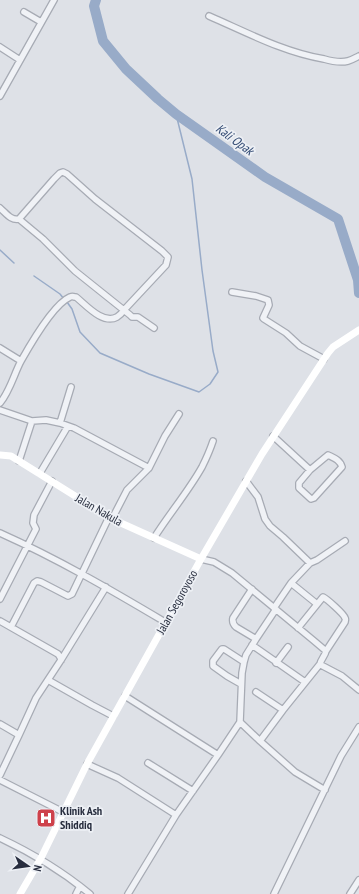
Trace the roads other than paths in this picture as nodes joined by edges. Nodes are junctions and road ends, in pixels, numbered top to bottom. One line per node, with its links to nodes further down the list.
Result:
1 (54, 0): 4 (street)
2 (24, 12): 4 (street)
3 (209, 16): 6 (street)
4 (41, 22): 7 (street)
5 (0, 47): 7 (street)
6 (359, 56)
7 (20, 60): 8 (street)
8 (0, 96)
9 (0, 208): 10 (street)
10 (19, 219): 12 (street); 12 (street)
11 (232, 292): 16 (street)
12 (124, 310): 13 (street); 17 (street)
13 (154, 328)
14 (359, 330): 16 (main road, Jalan Segoroyoso)
15 (0, 348): 17 (street)
16 (324, 359): 25 (main road, Jalan Segoroyoso)
17 (21, 361): 19 (street)
18 (71, 387): 23 (street)
19 (0, 402)
20 (0, 410): 22 (street)
21 (179, 414): 29 (street)
22 (32, 421): 23 (street); 28 (street)
23 (60, 423): 24 (street)
24 (68, 426): 29 (street); 31 (street)
25 (273, 436): 30 (street); 33 (main road, Jalan Segoroyoso)
26 (213, 441): 36 (street)
27 (0, 455): 28 (main road, Jalan Nakula)
28 (19, 461): 31 (main road, Jalan Nakula)
29 (149, 468): 34 (street)
30 (310, 470): 30 (street)
31 (40, 473): 32 (main road, Jalan Nakula)
32 (52, 481): 34 (main road, Jalan Nakula); 38 (street)
33 (246, 481): 39 (main road, Jalan Segoroyoso); 40 (street)
34 (110, 518): 36 (main road, Jalan Nakula); 41 (street)
35 (0, 533): 38 (street)
36 (154, 538): 39 (main road, Jalan Nakula)
37 (345, 541): 40 (street)
38 (28, 545): 41 (street); 45 (street)
39 (201, 559): 44 (street); 49 (main road, Jalan Segoroyoso)
40 (310, 563): 42 (street)
41 (81, 573): 43 (street); 50 (street)
42 (291, 583): 46 (street); 47 (street)
43 (106, 587): 49 (street); 56 (street)
44 (252, 589): 47 (street); 52 (street)
45 (0, 599)
46 (317, 604): 51 (street); 55 (street)
47 (275, 609): 51 (street); 52 (street)
48 (0, 622): 50 (street)
49 (165, 622): 65 (main road, Jalan Segoroyoso)
50 (11, 627): 56 (street)
51 (298, 628): 55 (street)
52 (256, 639): 53 (street)
53 (252, 645): 57 (street); 58 (street)
54 (288, 647): 58 (street)
55 (326, 651): 59 (street)
56 (62, 660): 60 (street)
57 (244, 662): 62 (street); 62 (street)
58 (276, 663): 61 (street)
59 (320, 664): 61 (street); 63 (street)
60 (48, 680): 67 (street); 71 (street)
61 (305, 682): 66 (street)
62 (242, 684): 68 (street)
63 (359, 690)
64 (256, 692): 66 (street)
65 (125, 696): 67 (main road, Jalan Segoroyoso); 73 (street)
66 (283, 710): 72 (street)
67 (113, 716): 75 (main road, Jalan Segoroyoso)
68 (240, 722): 72 (street); 73 (street)
69 (0, 724): 71 (street)
70 (359, 727): 78 (street)
71 (19, 735): 76 (street)
72 (260, 741): 78 (street)
73 (218, 755): 79 (street)
74 (148, 763): 79 (street)
75 (87, 764): 80 (main road, Jalan Segoroyoso); 81 (street)
76 (0, 775)
77 (0, 780): 80 (street)
78 (325, 790): 90 (street)
79 (193, 791): 81 (street)
80 (63, 812): 83 (main road, Jalan Segoroyoso)
81 (176, 815): 89 (street)
82 (0, 838): 83 (street)
83 (41, 858): 85 (street); 86 (main road, Jalan Segoroyoso)
84 (359, 880): 91 (street)
85 (80, 886): 87 (street); 88 (street)
86 (20, 894)
87 (76, 894)
88 (90, 894)
89 (128, 894)
90 (274, 894)
91 (350, 894)

